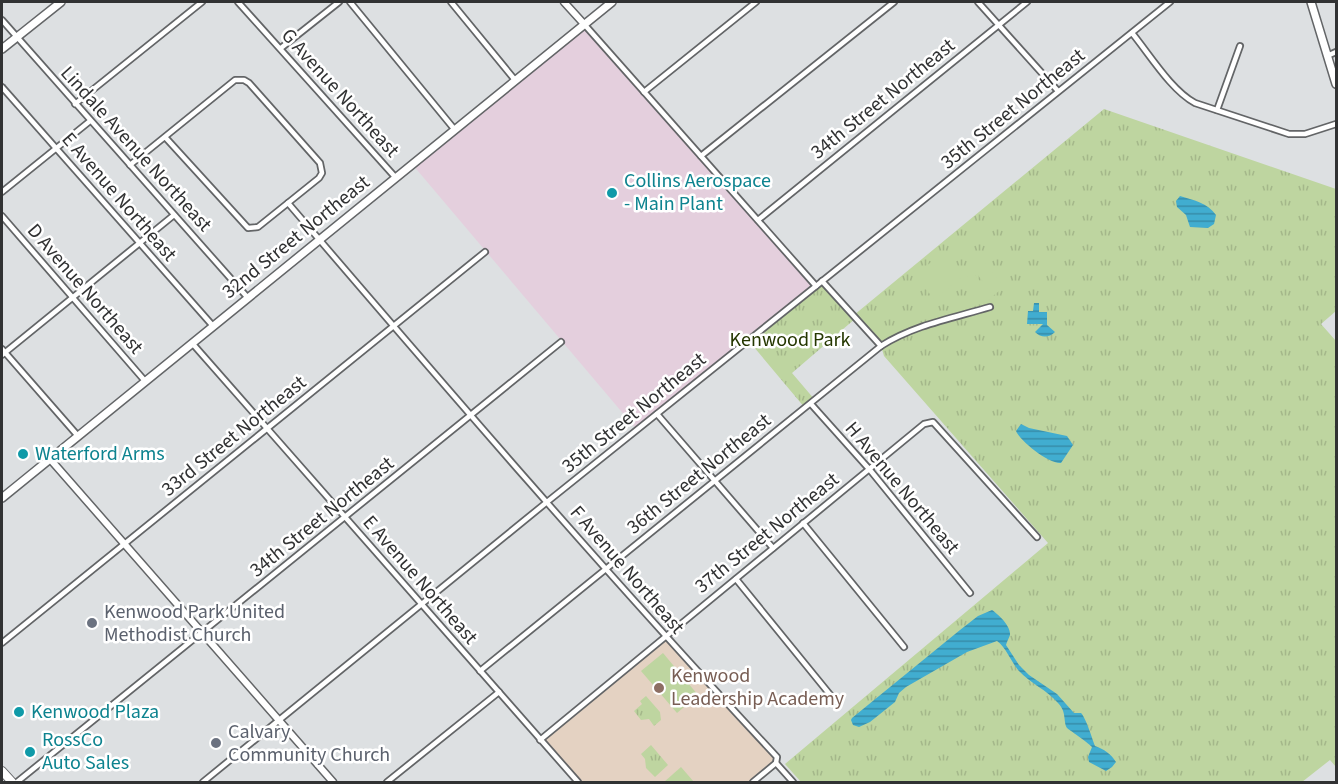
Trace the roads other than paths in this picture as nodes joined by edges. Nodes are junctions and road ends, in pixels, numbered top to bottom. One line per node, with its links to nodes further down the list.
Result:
1 (61, 2): 19 (main road)
2 (202, 2): 30 (street)
3 (238, 2): 21 (street, G Avenue Northeast)
4 (339, 2): 21 (street)
5 (350, 2): 34 (street)
6 (451, 2): 25 (street)
7 (564, 2): 16 (street)
8 (610, 2): 16 (main road, 32nd Street Northeast)
9 (756, 2): 28 (street)
10 (894, 2): 37 (street)
11 (978, 2): 17 (street)
12 (1027, 2): 17 (street, 34th Street Northeast)
13 (1170, 2): 18 (street, 35th Street Northeast)
14 (1311, 2): 24 (main road)
15 (2, 20): 19 (street, Lindale Avenue Northeast)
16 (584, 24): 25 (main road, 32nd Street Northeast); 28 (street)
17 (998, 25): 29 (street); 44 (street, 34th Street Northeast)
18 (1132, 33): 29 (street, 35th Street Northeast); 31 (street)
19 (17, 37): 22 (main road); 30 (street, Lindale Avenue Northeast)
20 (1240, 46): 31 (street)
21 (281, 48): 39 (street, G Avenue Northeast)
22 (2, 50)
23 (1336, 52): 24 (street)
24 (1327, 56): 26 (main road)
25 (515, 80): 34 (main road, 32nd Street Northeast)
26 (1336, 84)
27 (2, 87): 36 (street, E Avenue Northeast)
28 (644, 92): 37 (street)
29 (1058, 92): 48 (street, 35th Street Northeast)
30 (75, 104): 32 (street, Lindale Avenue Northeast)
31 (1217, 110): 33 (street)
32 (90, 121): 36 (street); 38 (street, Lindale Avenue Northeast)
33 (1336, 124)
34 (455, 130): 39 (main road, 32nd Street Northeast)
35 (165, 137): 38 (street); 41 (street); 41 (street)
36 (56, 148): 40 (street); 46 (street, E Avenue Northeast)
37 (701, 156): 44 (street)
38 (130, 165): 42 (street, Lindale Avenue Northeast)
39 (396, 177): 45 (main road, 32nd Street Northeast)
40 (2, 192)
41 (288, 203): 45 (street, F Avenue Northeast)
42 (174, 215): 46 (street); 51 (street, Lindale Avenue Northeast)
43 (2, 216): 50 (street, D Avenue Northeast)
44 (758, 220): 49 (street)
45 (319, 240): 51 (main road, 32nd Street Northeast); 54 (street, F Avenue Northeast)
46 (139, 242): 50 (street); 53 (street, E Avenue Northeast)
47 (485, 252): 54 (street, 33rd Street Northeast)
48 (822, 281): 49 (street, 35th Street Northeast); 57 (street)
49 (816, 286): 61 (street, 35th Street Northeast)
50 (72, 298): 58 (street); 59 (street, D Avenue Northeast)
51 (248, 298): 53 (main road, 32nd Street Northeast)
52 (990, 307): 57 (street, 36th Street Northeast)
53 (213, 326): 56 (main road, 32nd Street Northeast)
54 (393, 326): 62 (street, F Avenue Northeast); 63 (street, 33rd Street Northeast)
55 (561, 342): 62 (street, 34th Street Northeast)
56 (192, 343): 59 (main road, 32nd Street Northeast); 63 (street, E Avenue Northeast)
57 (881, 346): 60 (street, 36th Street Northeast)
58 (2, 352): 64 (street)
59 (145, 381): 64 (main road, 32nd Street Northeast)
60 (811, 404): 66 (street, H Avenue Northeast); 67 (street, 36th Street Northeast)
61 (657, 414): 67 (street); 69 (street, 35th Street Northeast)
62 (471, 415): 69 (street, F Avenue Northeast); 70 (street, 34th Street Northeast)
63 (267, 428): 70 (street, E Avenue Northeast); 73 (street, 33rd Street Northeast)
64 (78, 436): 65 (main road, 32nd Street Northeast)
65 (50, 459): 68 (main road, 32nd Street Northeast); 73 (street)
66 (870, 470): 71 (street, 37th Street Northeast); 72 (street, 37th Street Northeast); 77 (street, H Avenue Northeast)
67 (715, 481): 74 (street); 75 (street, 36th Street Northeast)
68 (2, 498)
69 (547, 502): 75 (street, F Avenue Northeast); 78 (street, 35th Street Northeast)
70 (345, 517): 78 (street, E Avenue Northeast); 79 (street, 34th Street Northeast)
71 (803, 523): 74 (street, 37th Street Northeast); 82 (street)
72 (1037, 537)
73 (124, 544): 79 (street); 81 (street, 33rd Street Northeast)
74 (773, 548): 76 (street, 37th Street Northeast)
75 (605, 569): 80 (street, F Avenue Northeast); 83 (street, 36th Street Northeast)
76 (736, 579): 80 (street, 37th Street Northeast); 85 (street)
77 (970, 593)
78 (421, 604): 83 (street, E Avenue Northeast); 86 (street, 35th Street Northeast)
79 (202, 633): 86 (street); 92 (street, 34th Street Northeast)
80 (664, 636): 87 (street, 37th Street Northeast); 88 (street, F Avenue Northeast)
81 (2, 643)
82 (904, 647)
83 (480, 671): 84 (street, E Avenue Northeast)
84 (499, 692): 87 (street, E Avenue Northeast); 95 (street)
85 (836, 702)
86 (278, 721): 93 (street, 35th Street Northeast); 94 (street)
87 (540, 740): 90 (street, E Avenue Northeast)
88 (776, 763): 96 (street); 97 (street, F Avenue Northeast)
89 (2, 771): 91 (main road)
90 (575, 782)
91 (12, 783)
92 (17, 783)
93 (202, 783)
94 (333, 783)
95 (387, 783)
96 (753, 783)
97 (793, 783)

